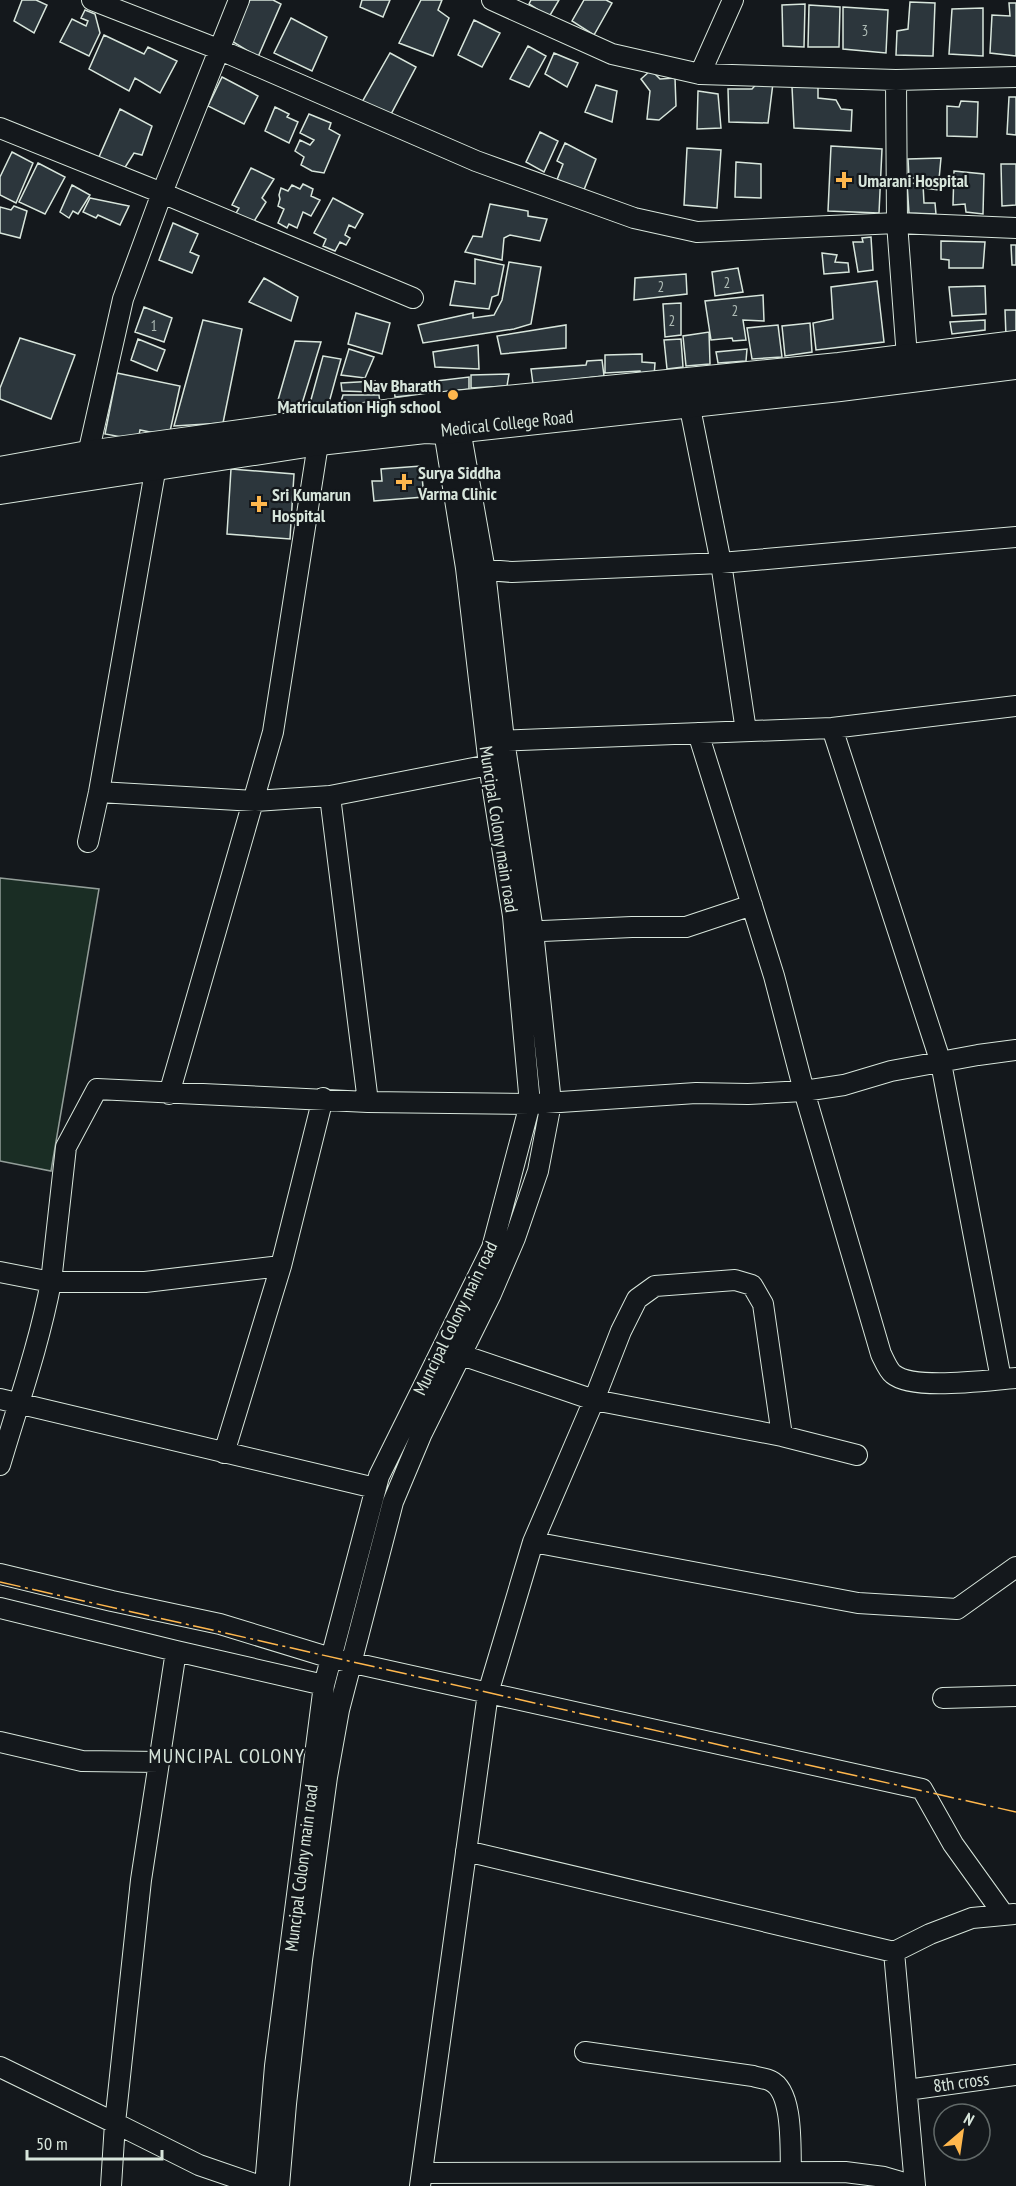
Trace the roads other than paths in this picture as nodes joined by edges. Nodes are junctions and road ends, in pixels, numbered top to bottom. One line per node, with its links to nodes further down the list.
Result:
1 (92, 0): 5 (street)
2 (239, 0): 5 (street)
3 (492, 0): 6 (street)
4 (733, 0): 6 (street)
5 (218, 49): 10 (street); 11 (street)
6 (700, 74): 8 (street)
7 (1016, 77): 8 (street)
8 (896, 80): 11 (street)
9 (0, 128): 10 (street)
10 (162, 193): 13 (street); 21 (street)
11 (897, 223): 12 (street); 15 (street)
12 (1016, 228)
13 (413, 298)
14 (1016, 344): 15 (main road, Medical College Road)
15 (907, 357): 18 (main road, Medical College Road)
16 (1016, 366): 17 (main road, Medical College Road)
17 (689, 403): 19 (main road, Medical College Road); 26 (street)
18 (435, 406): 19 (street, Muncipal Colony main road); 20 (main road, Medical College Road)
19 (452, 430): 20 (main road, Medical College Road); 27 (street, Muncipal Colony main road)
20 (320, 432): 22 (main road, Medical College Road); 36 (street)
21 (88, 454): 22 (main road, Medical College Road); 23 (main road, Medical College Road)
22 (156, 455): 24 (main road, Medical College Road); 34 (street)
23 (0, 470)
24 (0, 491)
25 (1016, 537): 26 (street)
26 (721, 563): 27 (street); 30 (street)
27 (476, 570): 32 (street, Muncipal Colony main road)
28 (1016, 706): 29 (street)
29 (832, 728): 30 (street); 41 (street)
30 (746, 731): 31 (street)
31 (698, 733): 32 (street); 38 (street)
32 (495, 741): 33 (street, Muncipal Colony main road); 39 (street)
33 (489, 765): 35 (street); 39 (street, Muncipal Colony main road)
34 (99, 792): 36 (street); 37 (street)
35 (330, 796): 36 (street); 45 (street)
36 (255, 801): 43 (street)
37 (88, 842)
38 (752, 905): 39 (street); 42 (street)
39 (524, 932): 46 (street); 47 (street, Muncipal Colony main road)
40 (1016, 1050): 41 (street)
41 (941, 1063): 42 (street); 53 (street)
42 (804, 1091): 46 (street); 53 (street)
43 (169, 1094): 44 (street); 50 (street)
44 (323, 1098): 45 (street); 48 (street)
45 (368, 1102): 47 (street)
46 (551, 1103): 47 (street); 52 (street)
47 (530, 1104): 51 (street, Muncipal Colony main road)
48 (281, 1266): 50 (street); 57 (street)
49 (0, 1272): 50 (street)
50 (51, 1282): 55 (street)
51 (442, 1348): 52 (street); 60 (street, Muncipal Colony main road)
52 (462, 1355): 54 (street); 67 (street)
53 (1009, 1379)
54 (594, 1400): 56 (street); 56 (street); 61 (street)
55 (9, 1401): 57 (street); 59 (street)
56 (782, 1436): 58 (street)
57 (224, 1453): 60 (street)
58 (856, 1455)
59 (0, 1465)
60 (375, 1488): 66 (street, Muncipal Colony main road)
61 (533, 1542): 62 (street); 69 (street)
62 (1016, 1567)
63 (0, 1574): 66 (street)
64 (0, 1608): 65 (street)
65 (176, 1651): 68 (street); 73 (street)
66 (331, 1658): 67 (street); 68 (street, Muncipal Colony main road)
67 (352, 1662): 69 (street); 88 (street)
68 (324, 1685): 87 (street, Muncipal Colony main road)
69 (488, 1693): 74 (street); 75 (street)
70 (1016, 1696): 71 (street)
71 (943, 1698)
72 (0, 1742): 73 (street)
73 (159, 1762): 81 (street)
74 (466, 1851): 76 (street); 83 (street)
75 (1010, 1914): 76 (street)
76 (894, 1952): 80 (street)
77 (585, 2052): 82 (street)
78 (0, 2067): 81 (street)
79 (1016, 2075): 80 (street, 8th cross)
80 (907, 2090): 84 (street)
81 (115, 2123): 85 (street); 86 (street)
82 (791, 2172): 83 (street); 84 (street)
83 (421, 2180)
84 (915, 2185)
85 (111, 2186)
86 (260, 2186)
87 (265, 2186)
88 (279, 2186)

